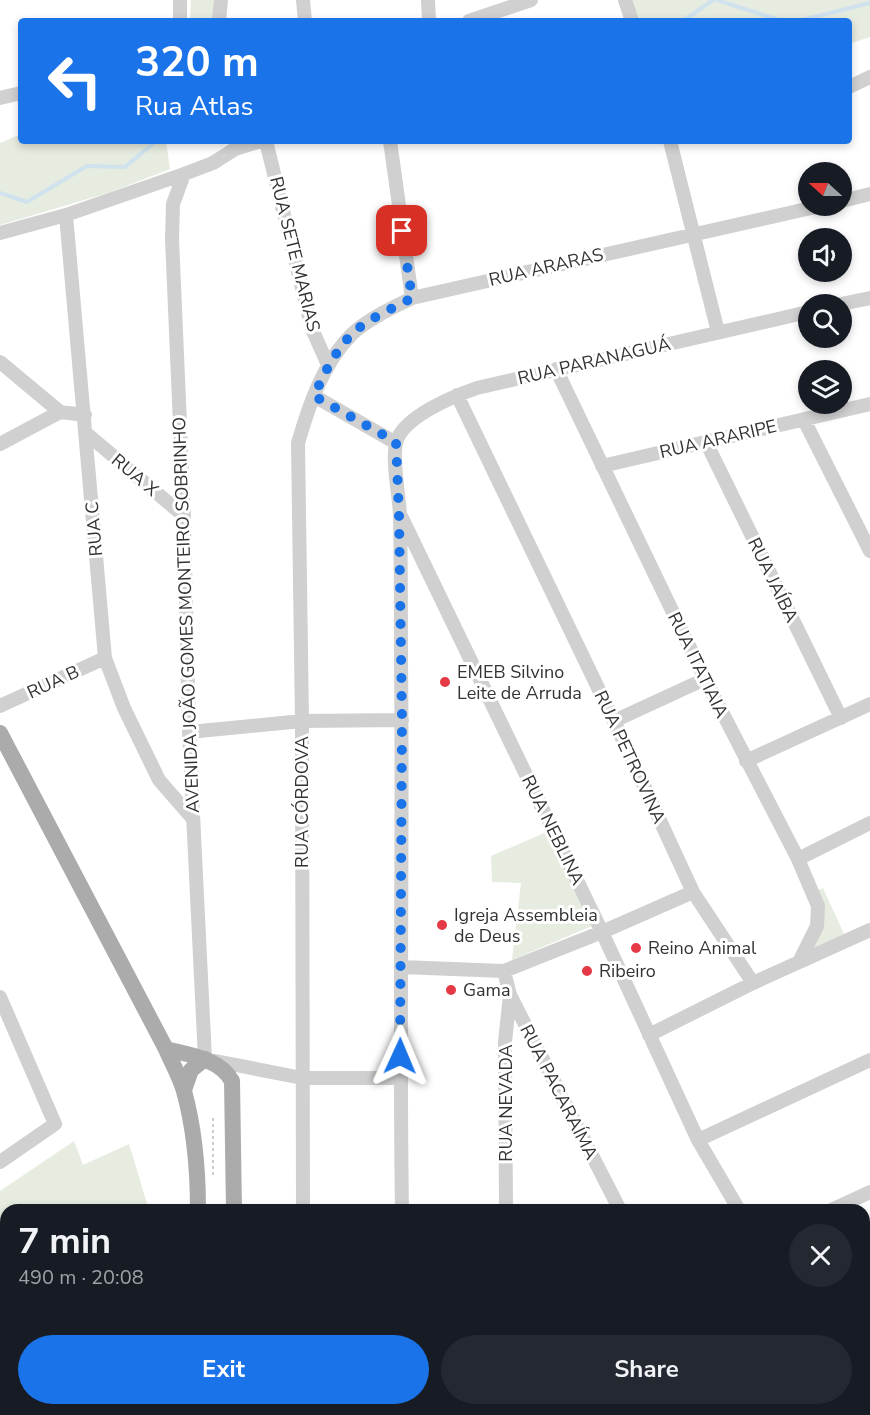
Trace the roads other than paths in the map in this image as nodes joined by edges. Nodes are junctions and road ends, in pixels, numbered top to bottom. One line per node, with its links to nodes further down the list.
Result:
1 (180, 0): 7 (street)
2 (221, 0): 8 (street)
3 (303, 0): 9 (street)
4 (428, 0): 10 (street)
5 (531, 0): 11 (street)
6 (625, 0): 12 (street)
7 (180, 18)
8 (219, 18)
9 (305, 18)
10 (429, 18)
11 (478, 18)
12 (631, 18)
13 (870, 77): 14 (street)
14 (852, 86)
15 (18, 94): 16 (street)
16 (0, 98)
17 (251, 144): 21 (street)
18 (267, 144): 34 (street, RUA SETE MARIAS)
19 (390, 144): 28 (street)
20 (671, 144): 27 (street)
21 (184, 174): 25 (street); 48 (street, AVENIDA JOÃO GOMES MONTEIRO SOBRINHO)
22 (870, 194): 23 (street)
23 (852, 198)
24 (798, 211): 27 (street, RUA ARARAS)
25 (66, 215): 26 (street); 40 (street, RUA C)
26 (0, 233)
27 (695, 234): 28 (street, RUA ARARAS); 32 (street)
28 (412, 298): 34 (street, RUA ARARAS)
29 (870, 298): 30 (street)
30 (852, 302)
31 (798, 314): 32 (street, RUA PARANAGUÁ)
32 (718, 332): 35 (street, RUA PARANAGUÁ)
33 (0, 362): 39 (street)
34 (328, 365): 37 (street, RUA ARARAS)
35 (556, 369): 36 (street, RUA PARANAGUÁ); 46 (street, RUA ITATIAIA)
36 (458, 395): 43 (street, RUA PARANAGUÁ); 57 (street, RUA PETROVINA)
37 (314, 396): 43 (street); 56 (street, RUA CÓRDOVA)
38 (870, 404): 41 (street, RUA ARARIPE)
39 (60, 411): 40 (street); 45 (street)
40 (85, 415): 42 (street, RUA C)
41 (804, 420): 44 (street, RUA ARARIPE); 49 (street)
42 (86, 433): 48 (street, RUA X); 50 (street, RUA C)
43 (396, 442): 47 (street)
44 (706, 442): 46 (street, RUA ARARIPE); 54 (street, RUA JAÍBA)
45 (0, 444)
46 (602, 466): 51 (street, RUA ITATIAIA)
47 (399, 514): 55 (street); 66 (street, RUA NEBLINA)
48 (184, 516): 58 (street, AVENIDA JOÃO GOMES MONTEIRO SOBRINHO)
49 (870, 551)
50 (105, 658): 53 (street, RUA B); 61 (street, RUA C)
51 (705, 679): 57 (street); 60 (street, RUA ITATIAIA)
52 (870, 704): 54 (street)
53 (0, 706)
54 (841, 718): 60 (street)
55 (402, 720): 56 (street); 68 (street)
56 (302, 721): 58 (street); 77 (street, RUA CÓRDOVA)
57 (614, 721): 64 (street, RUA PETROVINA)
58 (189, 732): 61 (street, AVENIDA JOÃO GOMES MONTEIRO SOBRINHO)
59 (0, 733): 74 (main road)
60 (746, 761): 63 (street, RUA ITATIAIA)
61 (193, 819): 75 (street, AVENIDA JOÃO GOMES MONTEIRO SOBRINHO)
62 (870, 823): 63 (street)
63 (798, 858): 67 (street, RUA ITATIAIA)
64 (693, 892): 66 (street); 70 (street, RUA PETROVINA)
65 (870, 930): 67 (street)
66 (602, 932): 69 (street); 73 (street, RUA NEBLINA)
67 (800, 962): 70 (street)
68 (401, 967): 69 (street); 78 (street)
69 (504, 970): 71 (street, RUA PACARAÍMA)
70 (753, 983): 73 (street)
71 (510, 995): 87 (street, RUA NEVADA); 88 (street, RUA PACARAÍMA)
72 (0, 997): 81 (street)
73 (649, 1035): 80 (street, RUA NEBLINA)
74 (166, 1049): 75 (main road); 79 (main road)
75 (205, 1059): 77 (street); 79 (main road); 84 (main road)
76 (870, 1060): 80 (street)
77 (302, 1077): 78 (street); 85 (street, RUA CÓRDOVA)
78 (400, 1078): 86 (street)
79 (184, 1090): 83 (main road)
80 (698, 1140): 89 (street, RUA NEBLINA)
81 (0, 1162)
82 (870, 1192): 90 (street)
83 (198, 1204)
84 (234, 1204)
85 (303, 1204)
86 (402, 1204)
87 (506, 1204)
88 (617, 1204)
89 (735, 1204)
90 (844, 1204)

